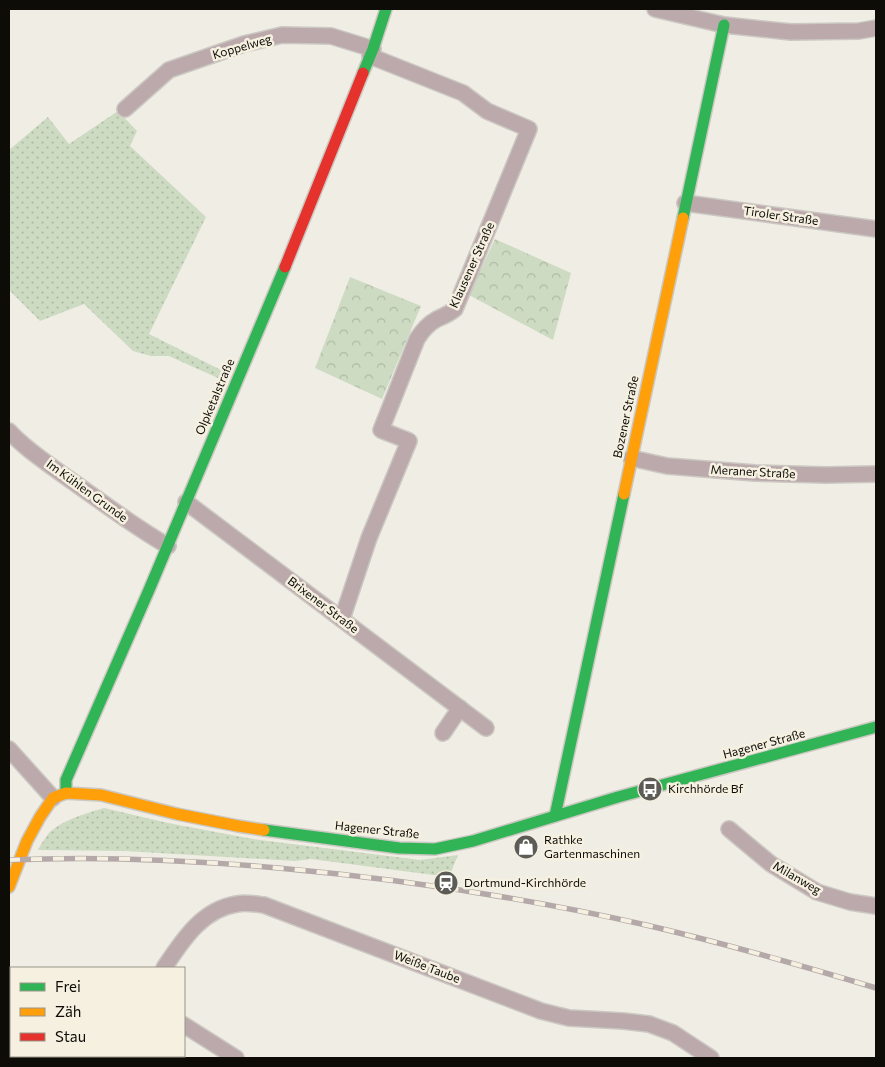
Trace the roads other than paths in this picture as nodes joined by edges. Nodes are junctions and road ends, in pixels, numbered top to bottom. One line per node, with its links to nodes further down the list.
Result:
1 (386, 9): 5 (street, Olpketalstraße)
2 (656, 9): 3 (street)
3 (724, 25): 4 (street); 7 (street, Bozener Straße)
4 (876, 28)
5 (372, 52): 6 (street, Koppelweg); 12 (street, Olpketalstraße); 14 (street, Klausener Straße)
6 (125, 109)
7 (685, 203): 8 (street, Tiroler Straße); 10 (street, Bozener Straße)
8 (876, 229)
9 (9, 431): 13 (street, Im Kühlen Grunde)
10 (631, 458): 11 (street, Meraner Straße); 21 (street, Bozener Straße)
11 (876, 474)
12 (186, 502): 13 (street, Olpketalstraße); 14 (street, Brixener Straße)
13 (168, 546): 20 (street, Olpketalstraße)
14 (342, 618): 15 (street, Brixener Straße)
15 (460, 708): 17 (street, Brixener Straße); 18 (street)
16 (876, 727): 21 (street, Hagener Straße)
17 (486, 728)
18 (443, 733)
19 (9, 749): 20 (street)
20 (60, 796): 21 (street, Hagener Straße); 23 (street)
21 (555, 816)
22 (729, 829): 24 (street, Milanweg)
23 (9, 887)
24 (876, 906)
25 (165, 967): 28 (street, Weiße Taube)
26 (185, 1026): 27 (street)
27 (236, 1058)
28 (711, 1058)

